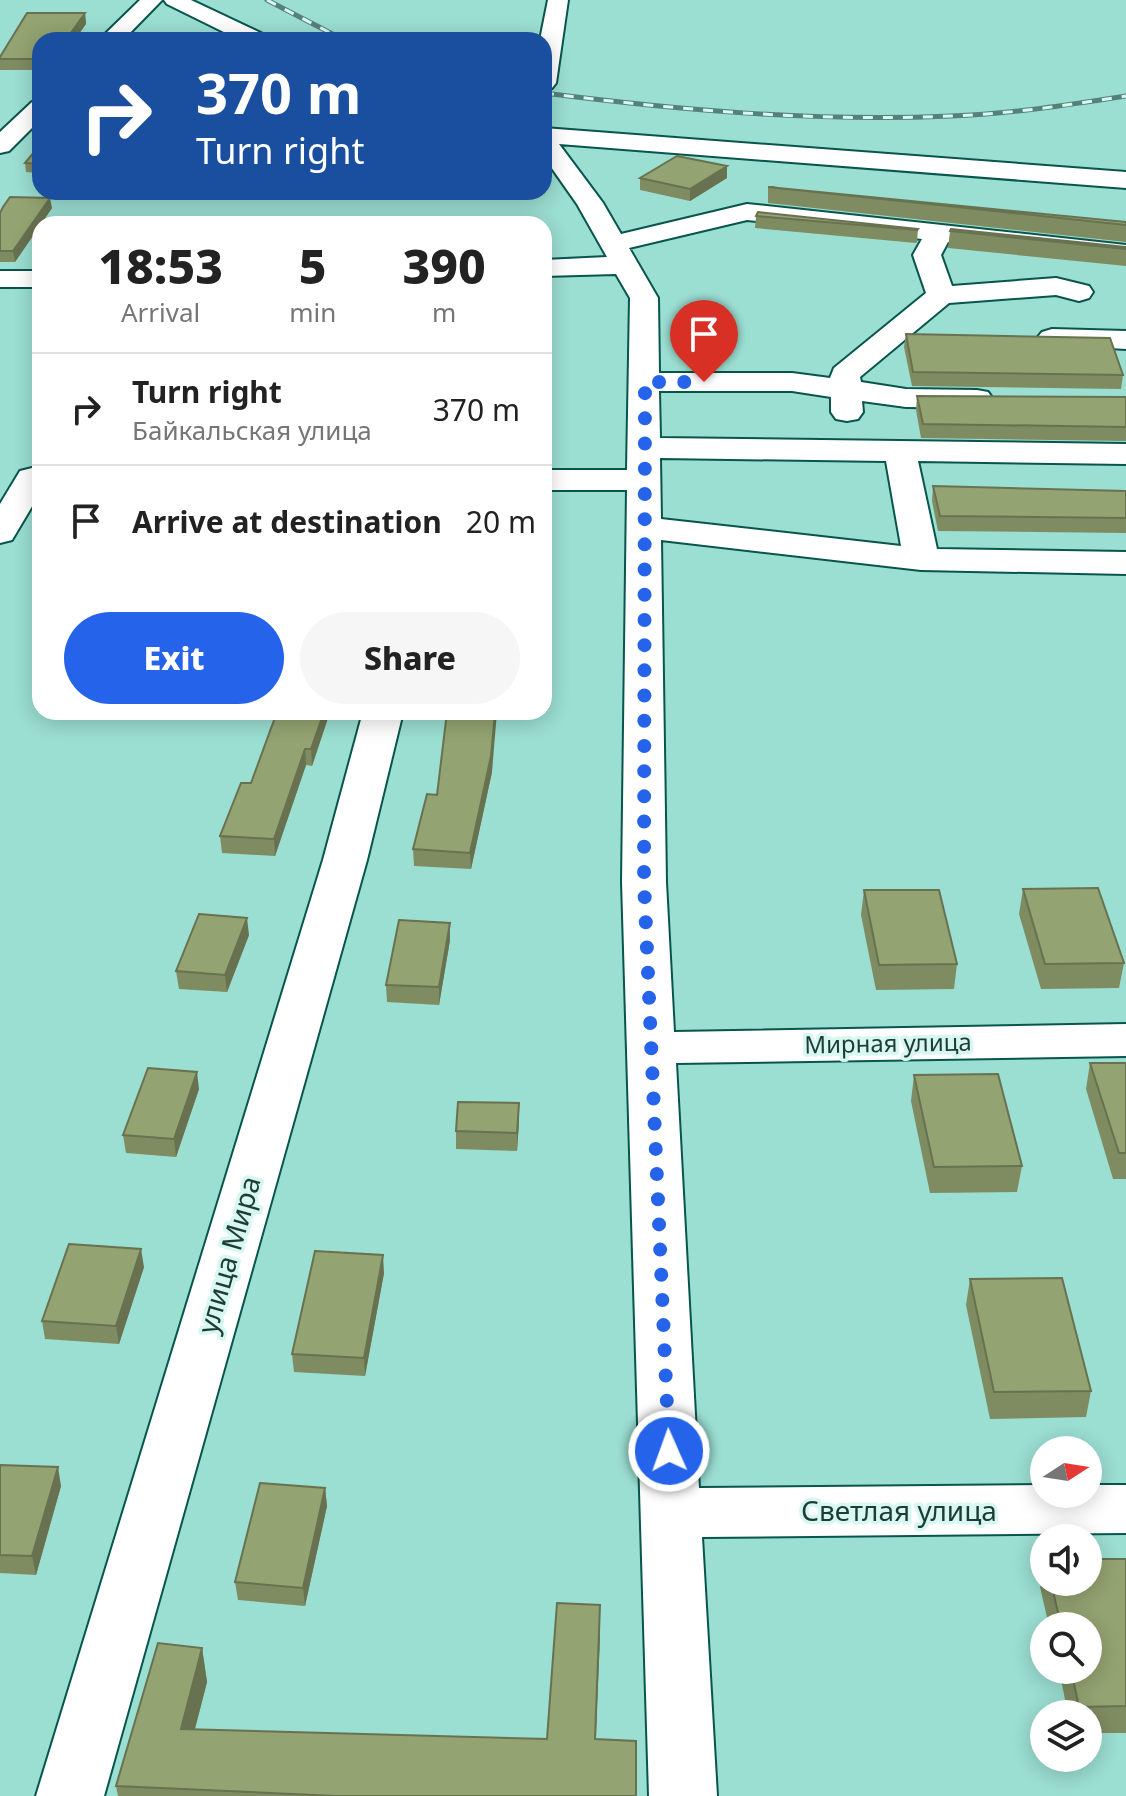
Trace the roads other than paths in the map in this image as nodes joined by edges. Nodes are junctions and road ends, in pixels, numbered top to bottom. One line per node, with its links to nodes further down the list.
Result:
1 (152, 0): 4 (street)
2 (174, 0): 5 (street)
3 (558, 0): 6 (street)
4 (118, 32)
5 (240, 32)
6 (552, 36)
7 (32, 115): 9 (street)
8 (552, 138): 11 (street)
9 (0, 146)
10 (552, 148): 14 (street)
11 (1126, 180)
12 (939, 233): 13 (street); 14 (street); 18 (street)
13 (1126, 253)
14 (620, 255): 15 (street); 21 (street)
15 (552, 267)
16 (0, 279): 17 (street)
17 (32, 279)
18 (941, 295): 20 (street); 22 (street)
19 (1018, 337): 20 (street)
20 (1126, 339)
21 (645, 382): 22 (street); 27 (street)
22 (845, 390): 23 (street); 24 (street)
23 (1000, 399)
24 (850, 451): 25 (street); 27 (street)
25 (900, 451): 26 (street); 32 (street)
26 (1126, 454)
27 (646, 464): 29 (street); 30 (street)
28 (24, 478): 31 (street)
29 (552, 479)
30 (645, 528): 32 (street); 36 (street)
31 (0, 533)
32 (921, 559): 33 (street)
33 (1126, 563)
34 (381, 720): 39 (street, улица Мира)
35 (1126, 1040): 36 (street, Мирная улица)
36 (651, 1048): 38 (street)
37 (1126, 1509): 38 (street, Светлая улица)
38 (671, 1513): 40 (street)
39 (70, 1796)
40 (683, 1796)

